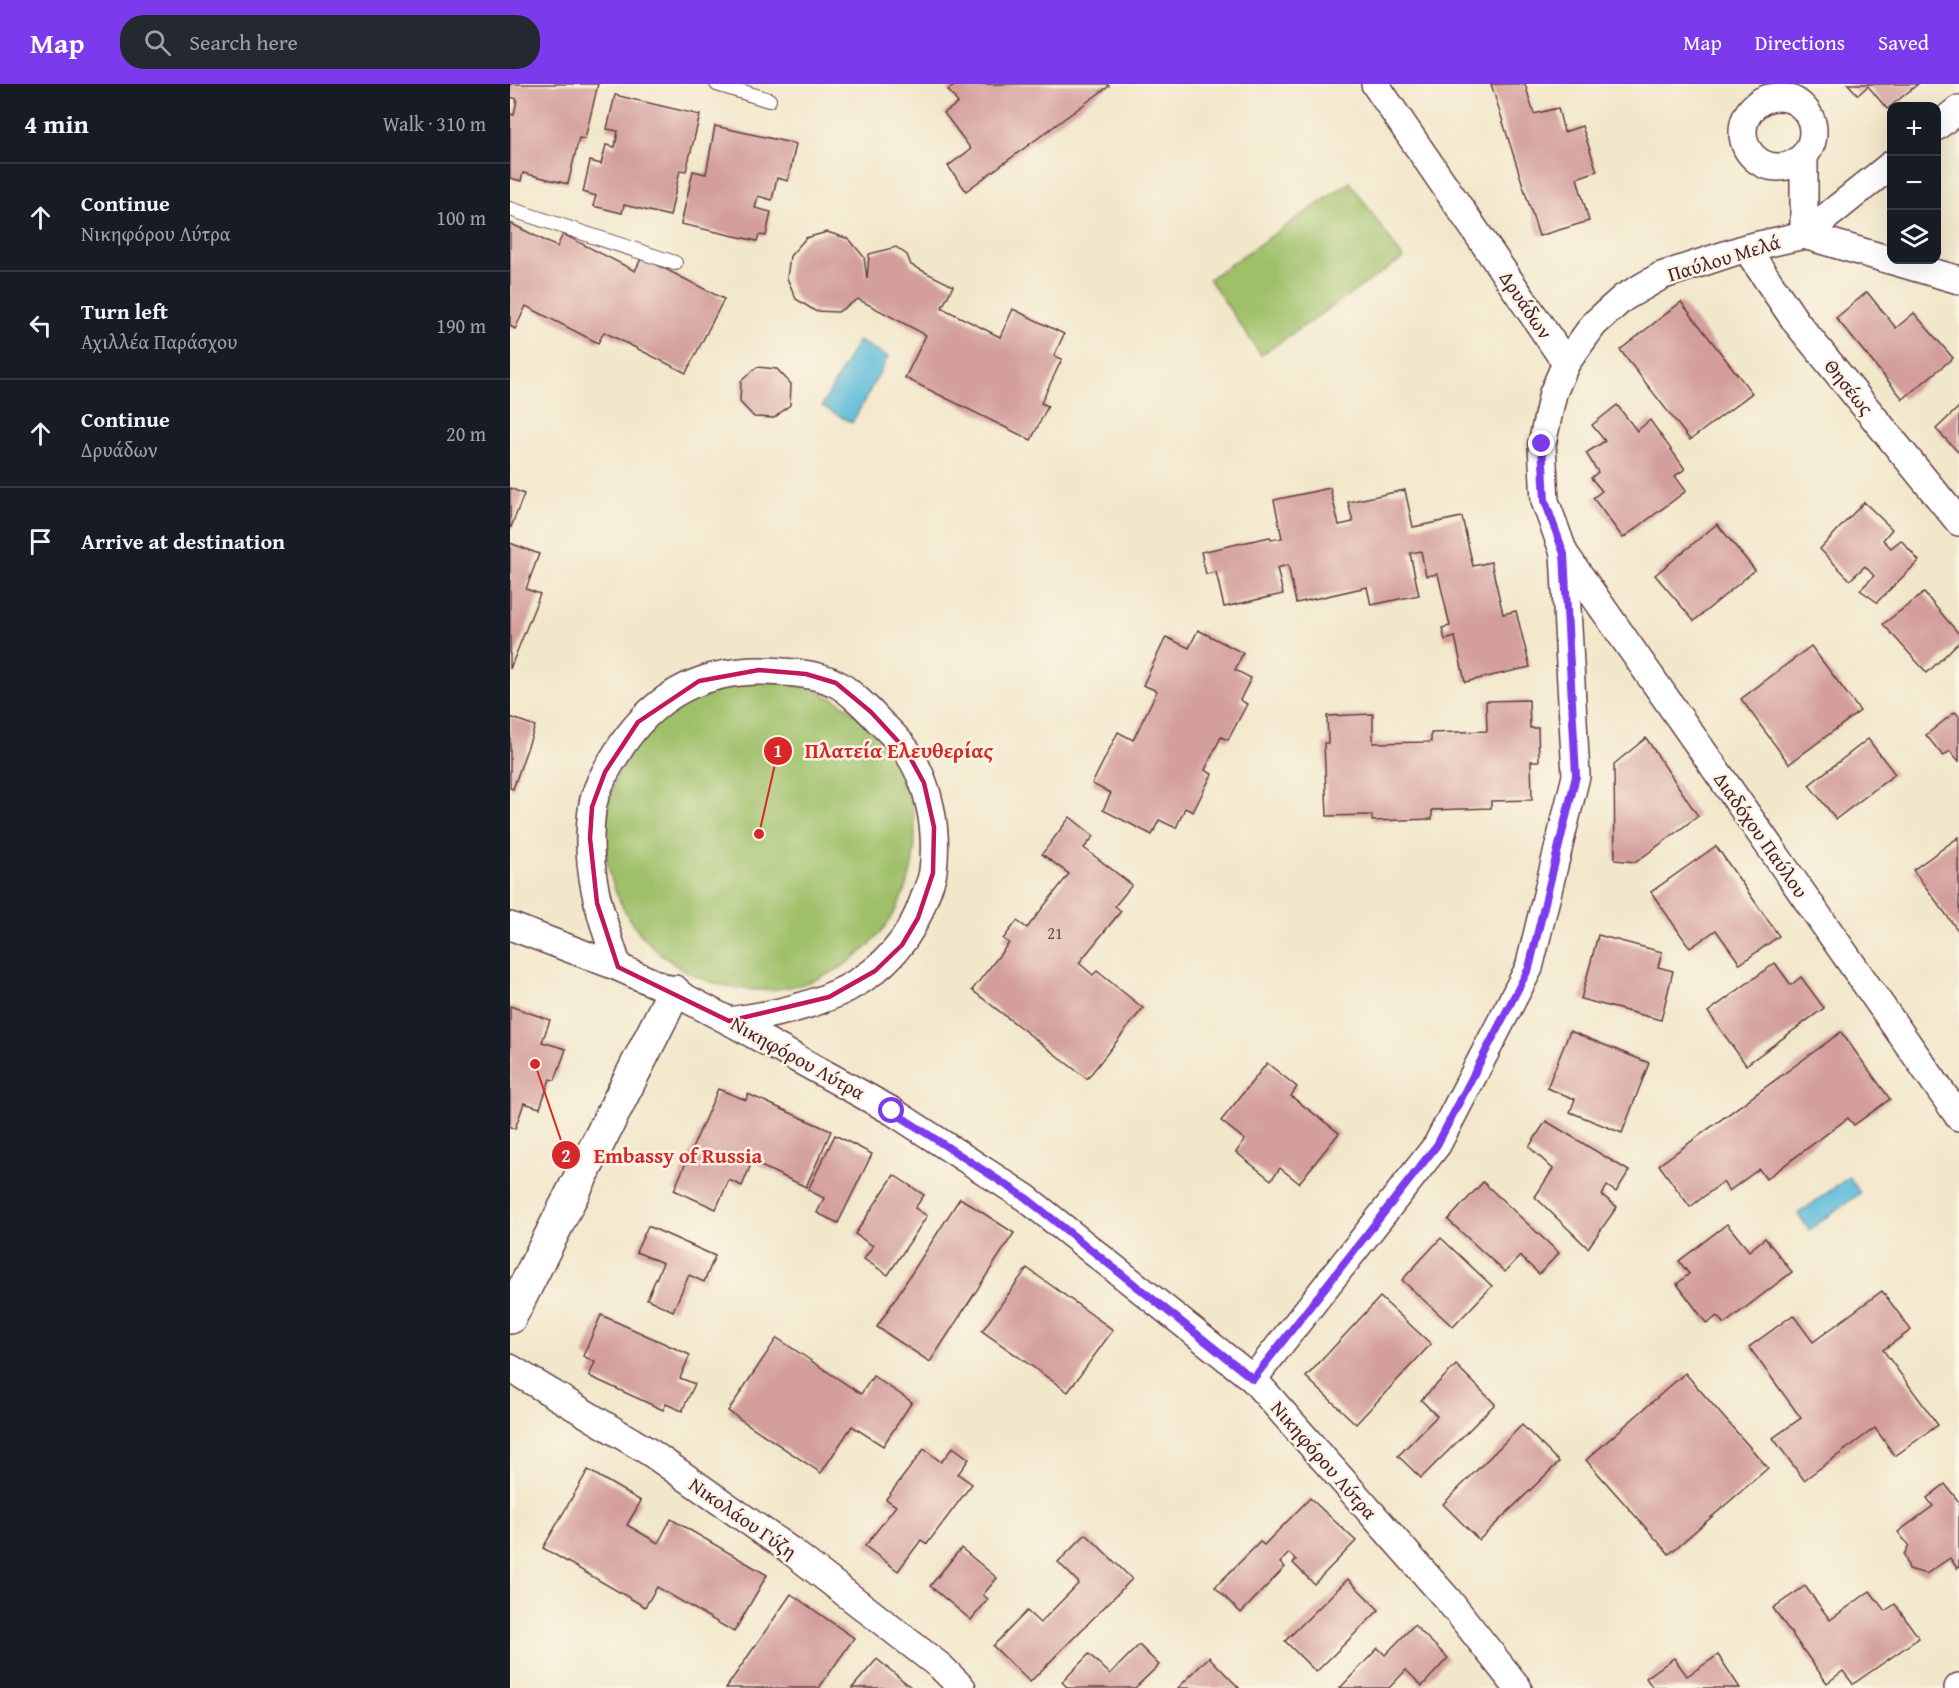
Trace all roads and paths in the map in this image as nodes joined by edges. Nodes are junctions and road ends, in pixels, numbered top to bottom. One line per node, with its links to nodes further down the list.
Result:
1 (717, 84): 4 (lane)
2 (1375, 84): 14 (street, Δρυάδων)
3 (1760, 92): 7 (street); 7 (street)
4 (769, 100)
5 (1959, 109): 6 (street)
6 (1941, 123)
7 (1804, 157): 10 (street)
8 (1887, 168): 10 (street, Παύλου Μελά)
9 (510, 209): 12 (lane)
10 (1804, 235): 11 (street, Παύλου Μελά); 13 (street)
11 (1746, 248): 14 (street, Παύλου Μελά); 15 (street, Θησέως)
12 (675, 262)
13 (1959, 280)
14 (1566, 363): 16 (street)
15 (1959, 522)
16 (1564, 554): 21 (street, Διαδόχου Παύλου); 24 (street)
17 (510, 926): 18 (street, Νικηφόρου Λύτρα)
18 (618, 967): 19 (street, Νικηφόρου Λύτρα); 20 (street)
19 (674, 992): 20 (street, Νικηφόρου Λύτρα); 22 (street)
20 (729, 1021): 24 (street, Νικηφόρου Λύτρα)
21 (1959, 1117)
22 (510, 1317)
23 (510, 1368): 25 (street, Νικολάου Γύζη)
24 (1253, 1379): 26 (street, Νικηφόρου Λύτρα)
25 (962, 1688)
26 (1518, 1688)

